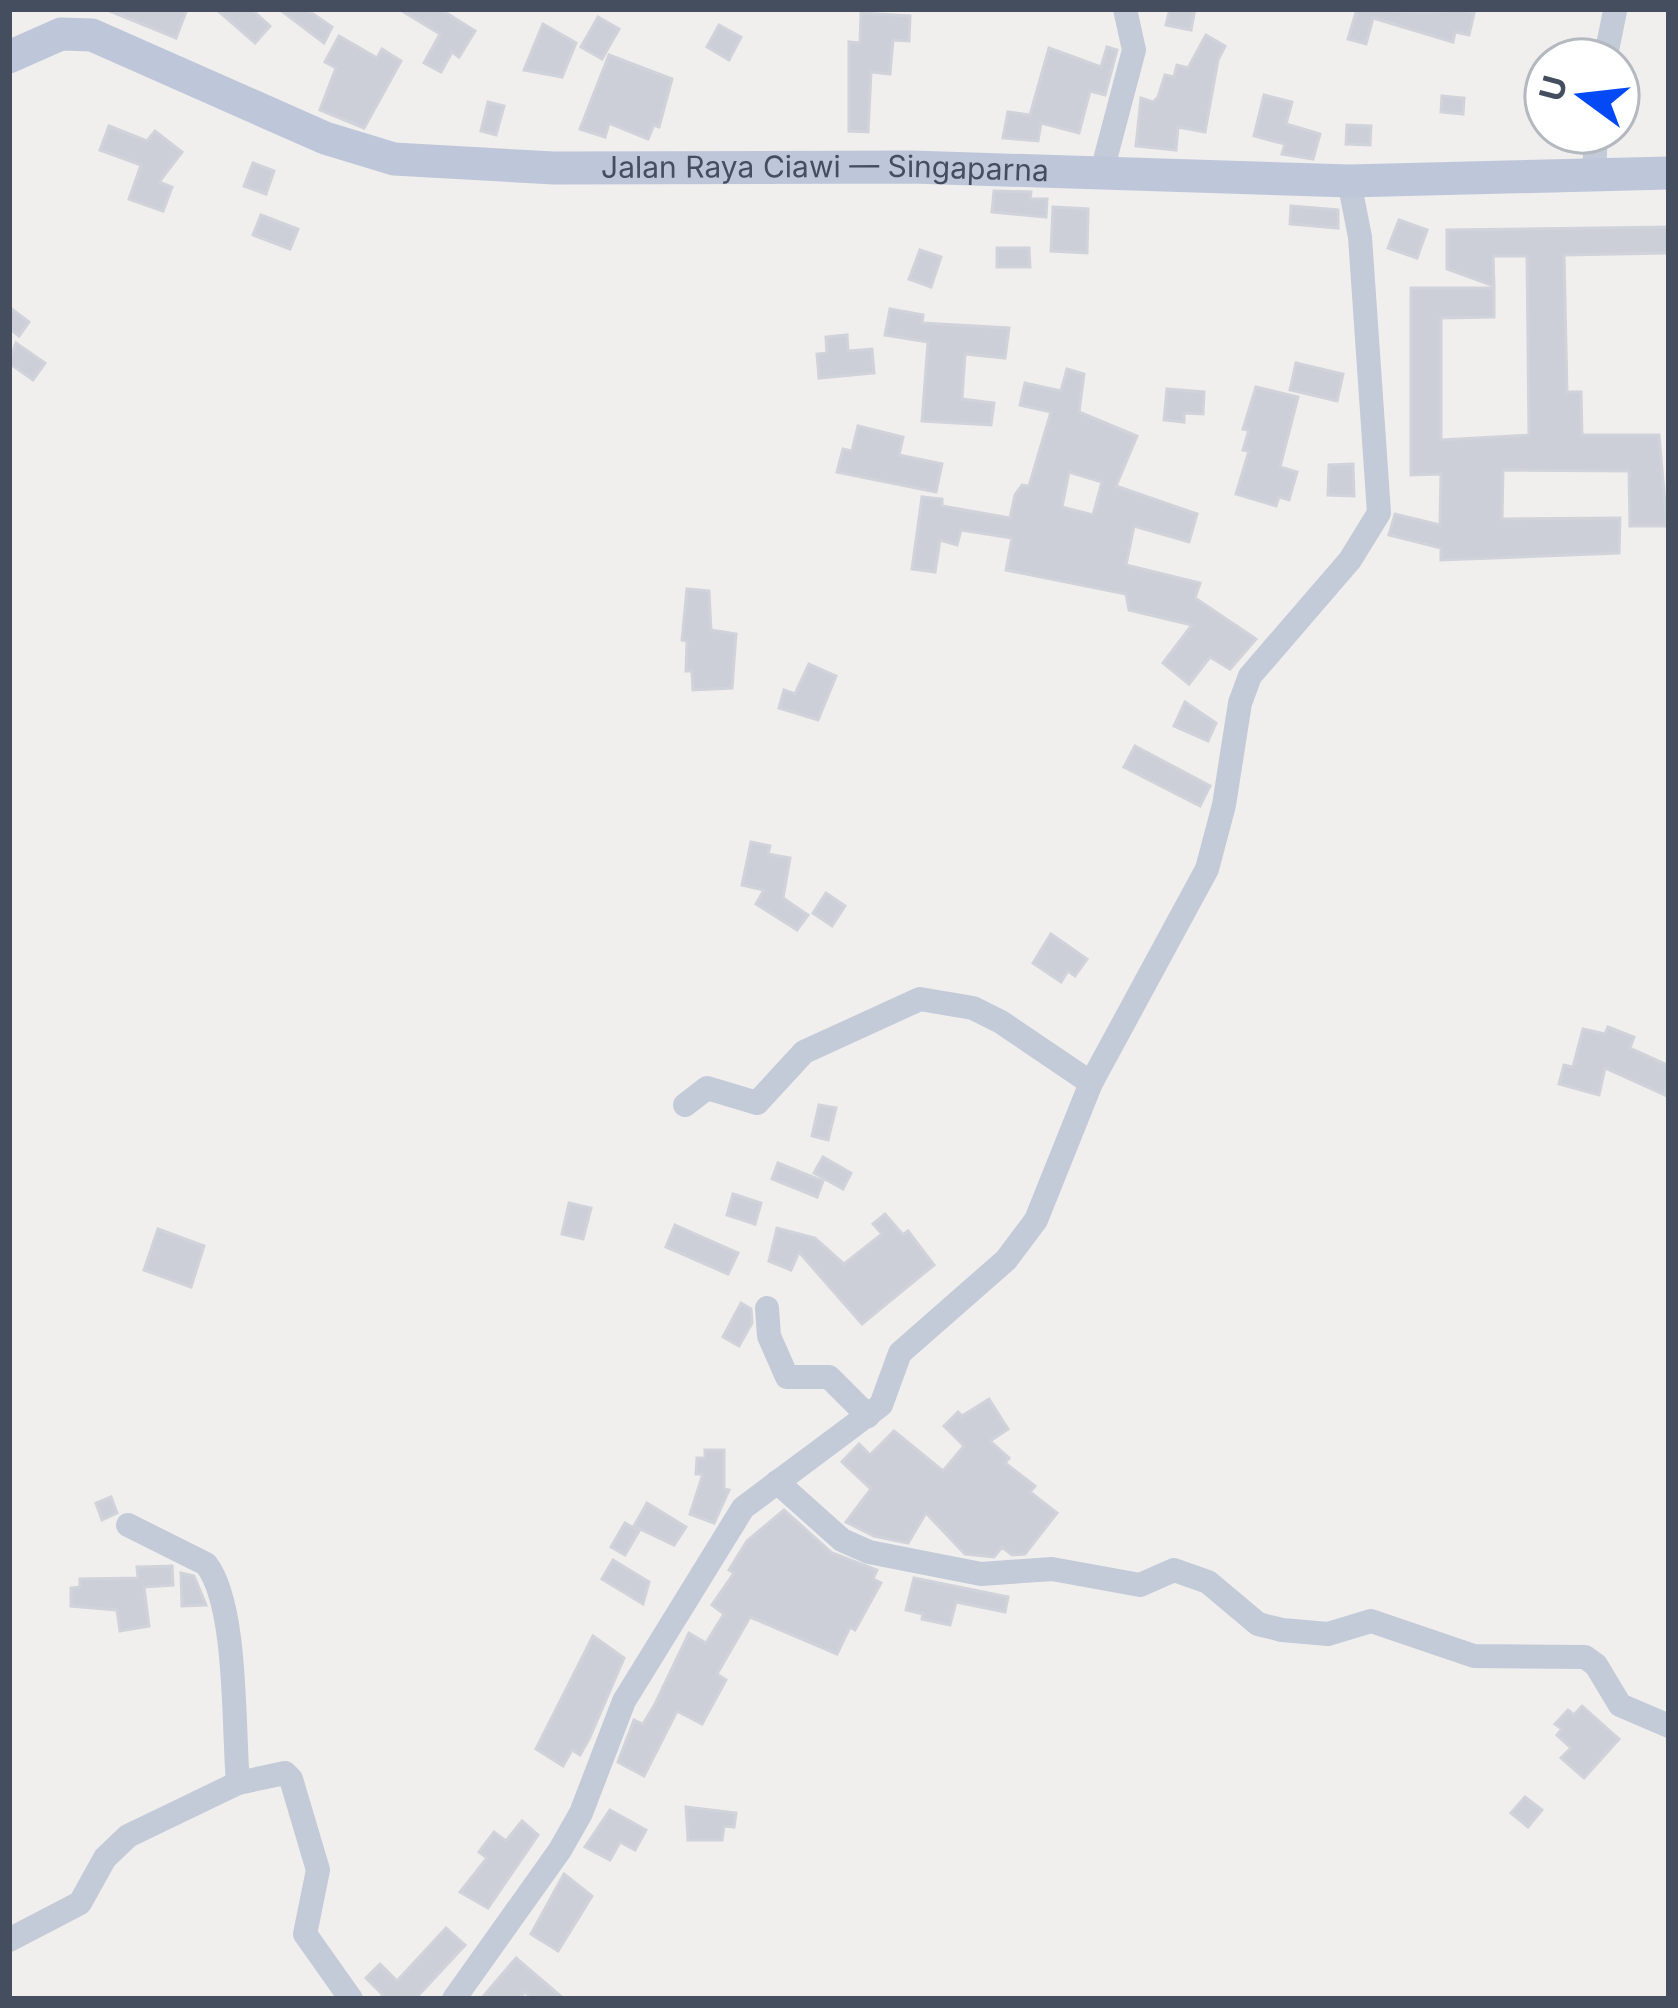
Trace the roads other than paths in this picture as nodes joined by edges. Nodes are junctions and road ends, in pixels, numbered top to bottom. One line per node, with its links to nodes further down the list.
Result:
1 (1125, 9): 5 (street)
2 (88, 22): 3 (main road, Jalan Raya Ciawi — Singaparna); 5 (main road, Jalan Raya Ciawi — Singaparna)
3 (9, 57)
4 (1595, 156): 7 (street)
5 (1102, 171): 8 (main road, Jalan Raya Ciawi — Singaparna)
6 (1669, 173): 7 (main road, Jalan Raya Ciawi — Singaparna)
7 (1594, 175): 8 (main road, Jalan Raya Ciawi — Singaparna)
8 (1349, 181): 9 (street)
9 (1091, 1083): 10 (street); 12 (street)
10 (685, 1105)
11 (767, 1308): 12 (street)
12 (868, 1416): 13 (street)
13 (777, 1482): 15 (street); 19 (street)
14 (128, 1525): 16 (street)
15 (1669, 1726)
16 (238, 1783): 17 (street); 18 (street)
17 (9, 1940)
18 (350, 1999)
19 (454, 1999)

